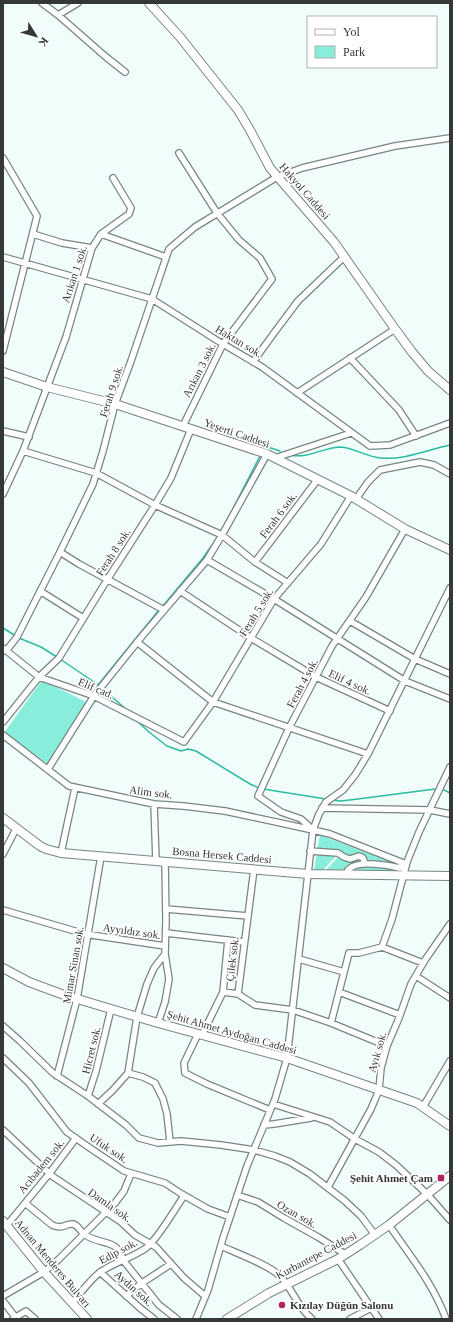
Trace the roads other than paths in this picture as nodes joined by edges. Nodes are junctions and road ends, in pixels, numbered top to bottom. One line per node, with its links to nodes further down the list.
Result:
1 (42, 3): 4 (street)
2 (78, 3): 4 (street)
3 (149, 3): 9 (street, Hakyol Caddesi)
4 (58, 15): 5 (street)
5 (125, 72)
6 (450, 138): 9 (street, Ferah 9 sok.)
7 (179, 153): 11 (street)
8 (3, 158): 12 (street)
9 (277, 177): 11 (street, Ferah 9 sok.); 15 (street, Hakyol Caddesi)
10 (113, 178): 13 (street)
11 (217, 213): 17 (street, Ferah 9 sok.); 22 (street, Arıkan 3 sok.)
12 (33, 234): 14 (street); 18 (street)
13 (101, 234): 14 (street, Arıkan 1 sok.); 17 (street)
14 (92, 248): 19 (street, Arıkan 1 sok.)
15 (344, 256): 21 (street, Hakyol Caddesi); 25 (street)
16 (3, 257): 18 (street, Haktan sok.)
17 (166, 258): 20 (street, Ferah 9 sok.)
18 (26, 263): 19 (street, Haktan sok.); 23 (street)
19 (82, 279): 20 (street, Haktan sok.); 27 (street, Arıkan 1 sok.)
20 (152, 299): 22 (street, Haktan sok.); 30 (street, Ferah 9 sok.)
21 (395, 329): 24 (street); 28 (street, Hakyol Caddesi)
22 (223, 344): 25 (street, Haktan sok.); 32 (street, Arıkan 3 sok.)
23 (3, 350)
24 (350, 358): 29 (street); 36 (street)
25 (253, 362): 29 (street, Haktan sok.)
26 (3, 372): 27 (street, Yeşerti Caddesi)
27 (47, 387): 30 (street, Yeşerti Caddesi); 37 (street, Arıkan 1 sok.)
28 (450, 390)
29 (297, 393): 35 (street, Haktan sok.)
30 (115, 404): 32 (street, Yeşerti Caddesi); 41 (street, Ferah 9 sok.)
31 (450, 423): 36 (street, Haktan sok.)
32 (182, 426): 33 (street, Yeşerti Caddesi)
33 (191, 429): 39 (street, Yeşerti Caddesi); 46 (street, Ferah 8 sok.)
34 (3, 431): 37 (street)
35 (351, 433): 36 (street, Haktan sok.); 40 (street)
36 (416, 436)
37 (29, 437): 38 (street, Arıkan 1 sok.)
38 (24, 451): 41 (street); 44 (street, Arıkan 1 sok.)
39 (267, 454): 40 (street, Yeşerti Caddesi); 48 (street)
40 (275, 458): 43 (street, Yeşerti Caddesi)
41 (96, 473): 46 (street); 50 (street, Ferah 9 sok.)
42 (450, 474): 45 (street, Ferah 5 sok.)
43 (318, 479): 45 (street, Yeşerti Caddesi); 52 (street, Ferah 6 sok.)
44 (3, 494)
45 (353, 498): 47 (street, Yeşerti Caddesi); 54 (street, Ferah 5 sok.)
46 (155, 505): 48 (street); 53 (street, Ferah 8 sok.)
47 (405, 529): 49 (street, Yeşerti Caddesi); 61 (street, Ferah 4 sok.)
48 (222, 535): 51 (street); 52 (street)
49 (450, 550)
50 (60, 552): 53 (street); 56 (street, Ferah 9 sok.)
51 (207, 560): 57 (street); 58 (street)
52 (255, 562): 54 (street)
53 (107, 580): 59 (street); 60 (street, Ferah 8 sok.)
54 (288, 583): 58 (street, Ferah 5 sok.)
55 (450, 588): 66 (street)
56 (40, 591): 60 (street); 65 (street, Ferah 9 sok.)
57 (180, 592): 59 (street); 62 (street, Elif 4 sok.)
58 (274, 599): 62 (street, Ferah 5 sok.); 63 (street)
59 (164, 610): 64 (street)
60 (84, 618): 68 (street, Ferah 8 sok.)
61 (350, 621): 63 (street, Ferah 4 sok.); 66 (street)
62 (251, 638): 69 (street, Elif 4 sok.); 73 (street, Ferah 5 sok.)
63 (338, 639): 69 (street, Ferah 4 sok.); 70 (street)
64 (137, 642): 71 (street); 73 (street)
65 (4, 649): 68 (street, Elif cad.)
66 (415, 659): 67 (street); 70 (street)
67 (450, 674)
68 (39, 677): 71 (street, Elif cad.); 75 (street, Ferah 8 sok.)
69 (316, 677): 74 (street, Elif 4 sok.); 76 (street, Ferah 4 sok.)
70 (405, 681): 72 (street); 74 (street)
71 (94, 696): 78 (street, Elif cad.); 81 (street)
72 (450, 699)
73 (213, 702): 76 (street); 78 (street, Ferah 5 sok.)
74 (390, 711): 79 (street)
75 (3, 722)
76 (289, 728): 79 (street); 89 (street, Ferah 4 sok.)
77 (3, 736): 81 (street, Alim sok.)
78 (184, 742)
79 (368, 754): 84 (street)
80 (450, 767): 85 (street)
81 (48, 769): 82 (street, Alim sok.)
82 (75, 788): 83 (street, Alim sok.); 91 (street)
83 (154, 804): 89 (street, Alim sok.); 94 (street)
84 (322, 808): 85 (street); 89 (street)
85 (430, 810): 86 (street); 97 (street)
86 (450, 814)
87 (3, 818): 88 (street, Bosna Hersek Caddesi)
88 (16, 829): 91 (street, Bosna Hersek Caddesi); 92 (street)
89 (313, 830): 90 (street); 97 (street, Alim sok.)
90 (310, 851): 96 (street); 99 (street)
91 (61, 853): 93 (street, Bosna Hersek Caddesi)
92 (3, 854)
93 (101, 856): 94 (street, Bosna Hersek Caddesi); 108 (street, Mimar Sinan sok.)
94 (156, 860): 95 (street, Bosna Hersek Caddesi)
95 (165, 861): 98 (street, Bosna Hersek Caddesi); 103 (street)
96 (365, 864): 97 (street); 100 (street)
97 (404, 864): 101 (street)
98 (254, 869): 99 (street, Bosna Hersek Caddesi); 105 (street, Çilek sok.)
99 (308, 874): 100 (street, Bosna Hersek Caddesi); 114 (street)
100 (346, 875): 101 (street, Bosna Hersek Caddesi)
101 (402, 876): 102 (street, Bosna Hersek Caddesi); 112 (street)
102 (450, 876)
103 (166, 909): 105 (street); 107 (street)
104 (3, 910): 108 (street, Ayyıldız sok.)
105 (248, 916): 110 (street, Çilek sok.)
106 (450, 924): 115 (street, Ayık sok.)
107 (166, 933): 109 (street); 111 (street)
108 (88, 934): 111 (street, Ayyıldız sok.); 123 (street, Mimar Sinan sok.)
109 (228, 940): 110 (street); 119 (street)
110 (244, 942): 121 (street, Çilek sok.)
111 (165, 946): 113 (street)
112 (382, 947): 115 (street); 117 (street)
113 (165, 954): 127 (street); 128 (street)
114 (299, 959): 117 (street); 125 (street)
115 (423, 964): 118 (street, Ayık sok.)
116 (3, 968): 123 (street, Şehit Ahmet Aydoğan Caddesi)
117 (344, 972): 120 (street)
118 (416, 976): 122 (street); 126 (street, Ayık sok.)
119 (223, 992): 121 (street); 131 (street)
120 (339, 992): 126 (street); 129 (street)
121 (238, 994): 125 (street, Çilek sok.)
122 (450, 998)
123 (78, 999): 124 (street, Şehit Ahmet Aydoğan Caddesi); 137 (street, Mimar Sinan sok.)
124 (111, 1009): 127 (street, Şehit Ahmet Aydoğan Caddesi); 139 (street, Hicret sok.)
125 (293, 1010): 129 (street, Çilek sok.); 134 (street)
126 (400, 1015): 132 (street, Ayık sok.)
127 (137, 1017): 128 (street, Şehit Ahmet Aydoğan Caddesi); 136 (street)
128 (158, 1023): 131 (street, Şehit Ahmet Aydoğan Caddesi)
129 (330, 1023): 132 (street, Çilek sok.)
130 (3, 1026): 137 (street)
131 (200, 1034): 134 (street, Şehit Ahmet Aydoğan Caddesi); 143 (street)
132 (387, 1046): 138 (street, Ayık sok.)
133 (3, 1058): 148 (street, Ufuk sok.)
134 (287, 1058): 138 (street, Şehit Ahmet Aydoğan Caddesi); 141 (street)
135 (450, 1061): 142 (street)
136 (128, 1073): 140 (street); 150 (street)
137 (57, 1076): 139 (street)
138 (379, 1090): 142 (street, Şehit Ahmet Aydoğan Caddesi); 149 (street, Ayık sok.)
139 (88, 1096): 140 (street)
140 (98, 1104): 150 (street)
141 (273, 1104): 143 (street); 144 (street)
142 (423, 1107): 146 (street, Şehit Ahmet Aydoğan Caddesi)
143 (270, 1110): 145 (street)
144 (313, 1118): 145 (street); 149 (street)
145 (264, 1125): 151 (street)
146 (450, 1126)
147 (3, 1130): 152 (street, Damla sok.)
148 (76, 1138): 152 (street, Acıbadem sok.); 153 (street, Ufuk sok.)
149 (355, 1138): 155 (street, Ayık sok.); 156 (street)
150 (170, 1142): 151 (street)
151 (254, 1150): 155 (street); 157 (street)
152 (49, 1174): 159 (street, Acıbadem sok.); 160 (street, Damla sok.)
153 (131, 1174): 158 (street, Ufuk sok.); 160 (street)
154 (450, 1176): 156 (street, Kurbantepe Caddesi)
155 (328, 1187): 166 (street)
156 (427, 1194): 162 (street); 164 (street, Kurbantepe Caddesi)
157 (238, 1195): 161 (street); 169 (street, Ozan sok.)
158 (184, 1196): 161 (street, Ufuk sok.); 167 (street, Edip sok.)
159 (25, 1203): 163 (street, Acıbadem sok.); 165 (street)
160 (105, 1212): 165 (street); 167 (street, Damla sok.)
161 (230, 1217): 168 (street)
162 (450, 1220)
163 (5, 1223): 172 (street, Adnan Menderes Bulvarı)
164 (389, 1225): 166 (street, Kurbantepe Caddesi); 192 (street)
165 (84, 1235): 170 (street); 172 (street)
166 (375, 1235): 169 (street, Kurbantepe Caddesi)
167 (151, 1244): 170 (street, Edip sok.); 171 (street, Damla sok.)
168 (220, 1246): 175 (street); 178 (street)
169 (341, 1256): 175 (street, Kurbantepe Caddesi); 181 (street)
170 (123, 1260): 173 (street, Edip sok.); 174 (street)
171 (171, 1264): 174 (street); 178 (street, Damla sok.)
172 (44, 1272): 176 (street); 180 (street, Adnan Menderes Bulvarı)
173 (100, 1272): 177 (street, Aydın sok.); 180 (street, Edip sok.)
174 (142, 1283): 177 (street); 186 (street)
175 (287, 1284): 188 (street, Kurbantepe Caddesi); 189 (street)
176 (3, 1296)
177 (126, 1296): 183 (street, Aydın sok.)
178 (205, 1296): 187 (street)
179 (3, 1301): 182 (street)
180 (72, 1303): 185 (street, Adnan Menderes Bulvarı)
181 (371, 1308): 190 (street); 191 (street)
182 (15, 1318): 184 (street)
183 (150, 1318)
184 (35, 1319)
185 (87, 1319)
186 (177, 1319)
187 (196, 1319)
188 (227, 1319)
189 (312, 1319)
190 (350, 1319)
191 (379, 1319)
192 (446, 1319)

